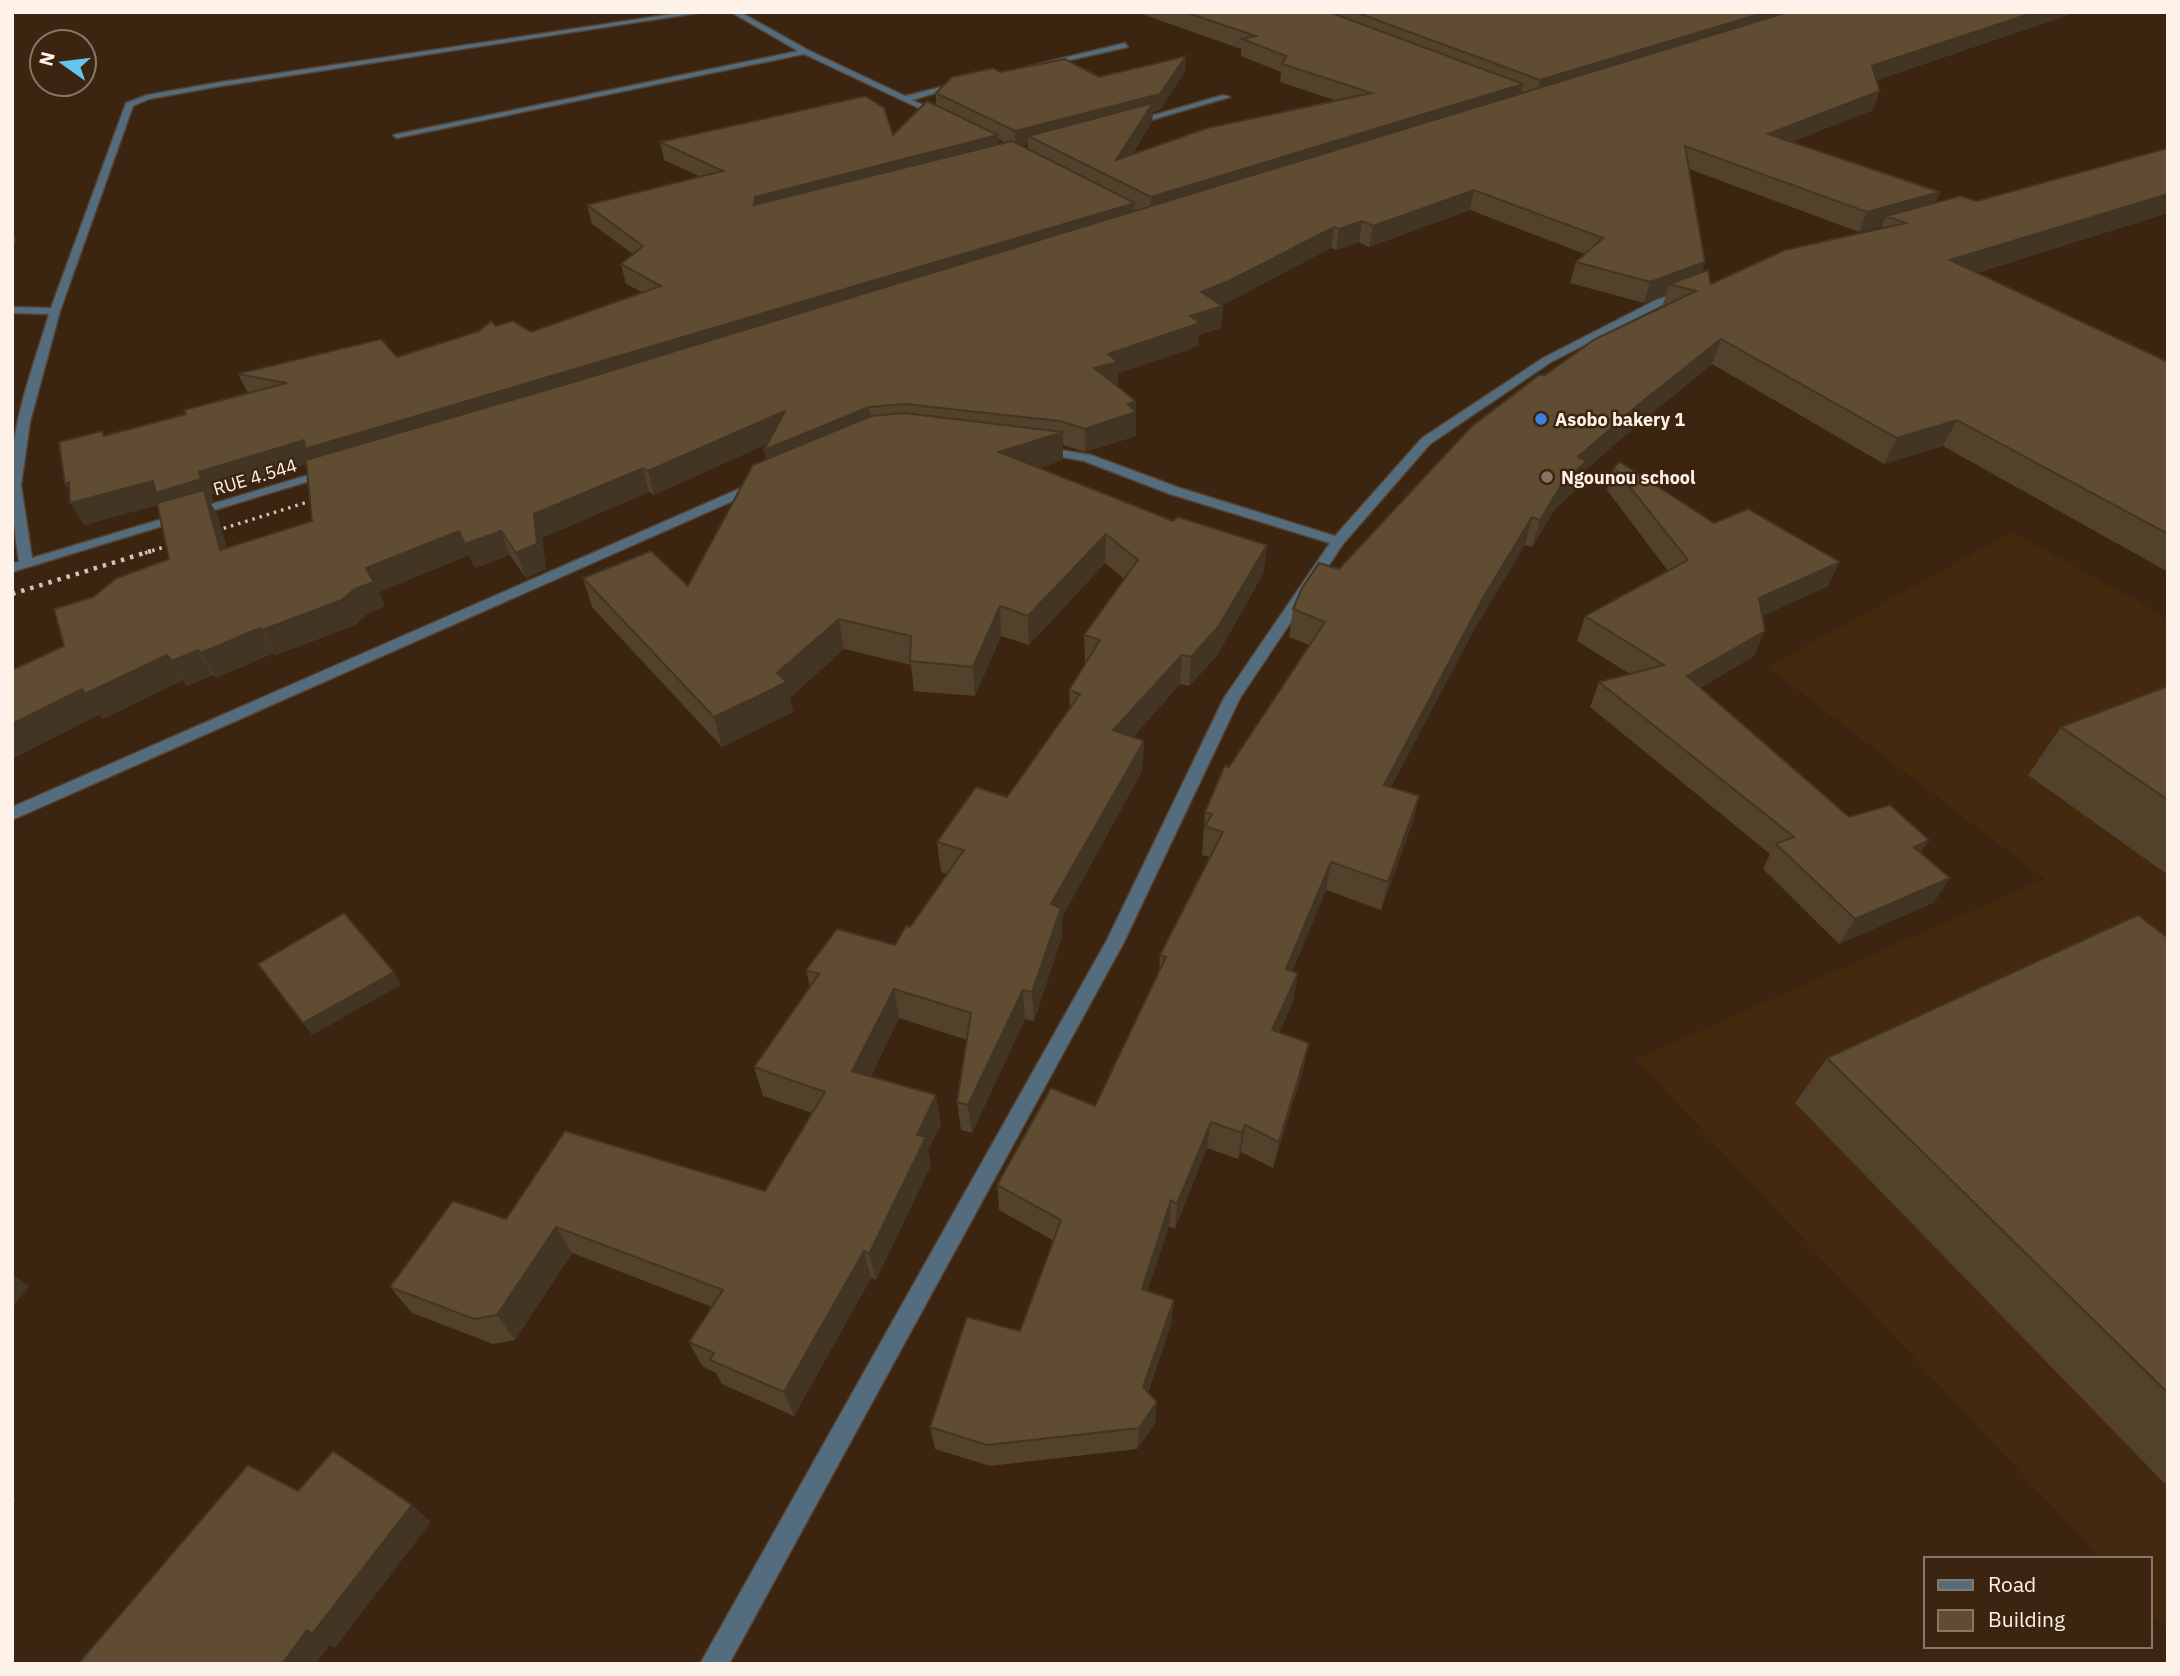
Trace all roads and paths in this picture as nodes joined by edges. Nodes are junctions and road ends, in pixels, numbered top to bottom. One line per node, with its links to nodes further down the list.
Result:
1 (701, 12): 14 (street)
2 (734, 12): 4 (street)
3 (1125, 46): 5 (street)
4 (805, 52): 8 (street); 11 (street)
5 (1018, 69)
6 (968, 82): 8 (street)
7 (1226, 97): 10 (street)
8 (905, 99): 9 (street)
9 (957, 124)
10 (1121, 126)
11 (397, 135)
12 (1698, 289): 18 (street)
13 (12, 310): 14 (street)
14 (55, 311): 19 (street)
15 (1032, 447): 18 (street)
16 (342, 470): 19 (street, RUE 4.544)
17 (767, 480): 21 (street)
18 (1338, 541): 22 (street)
19 (26, 563): 20 (street, RUE 4.544)
20 (12, 568)
21 (12, 814)
22 (714, 1664)

